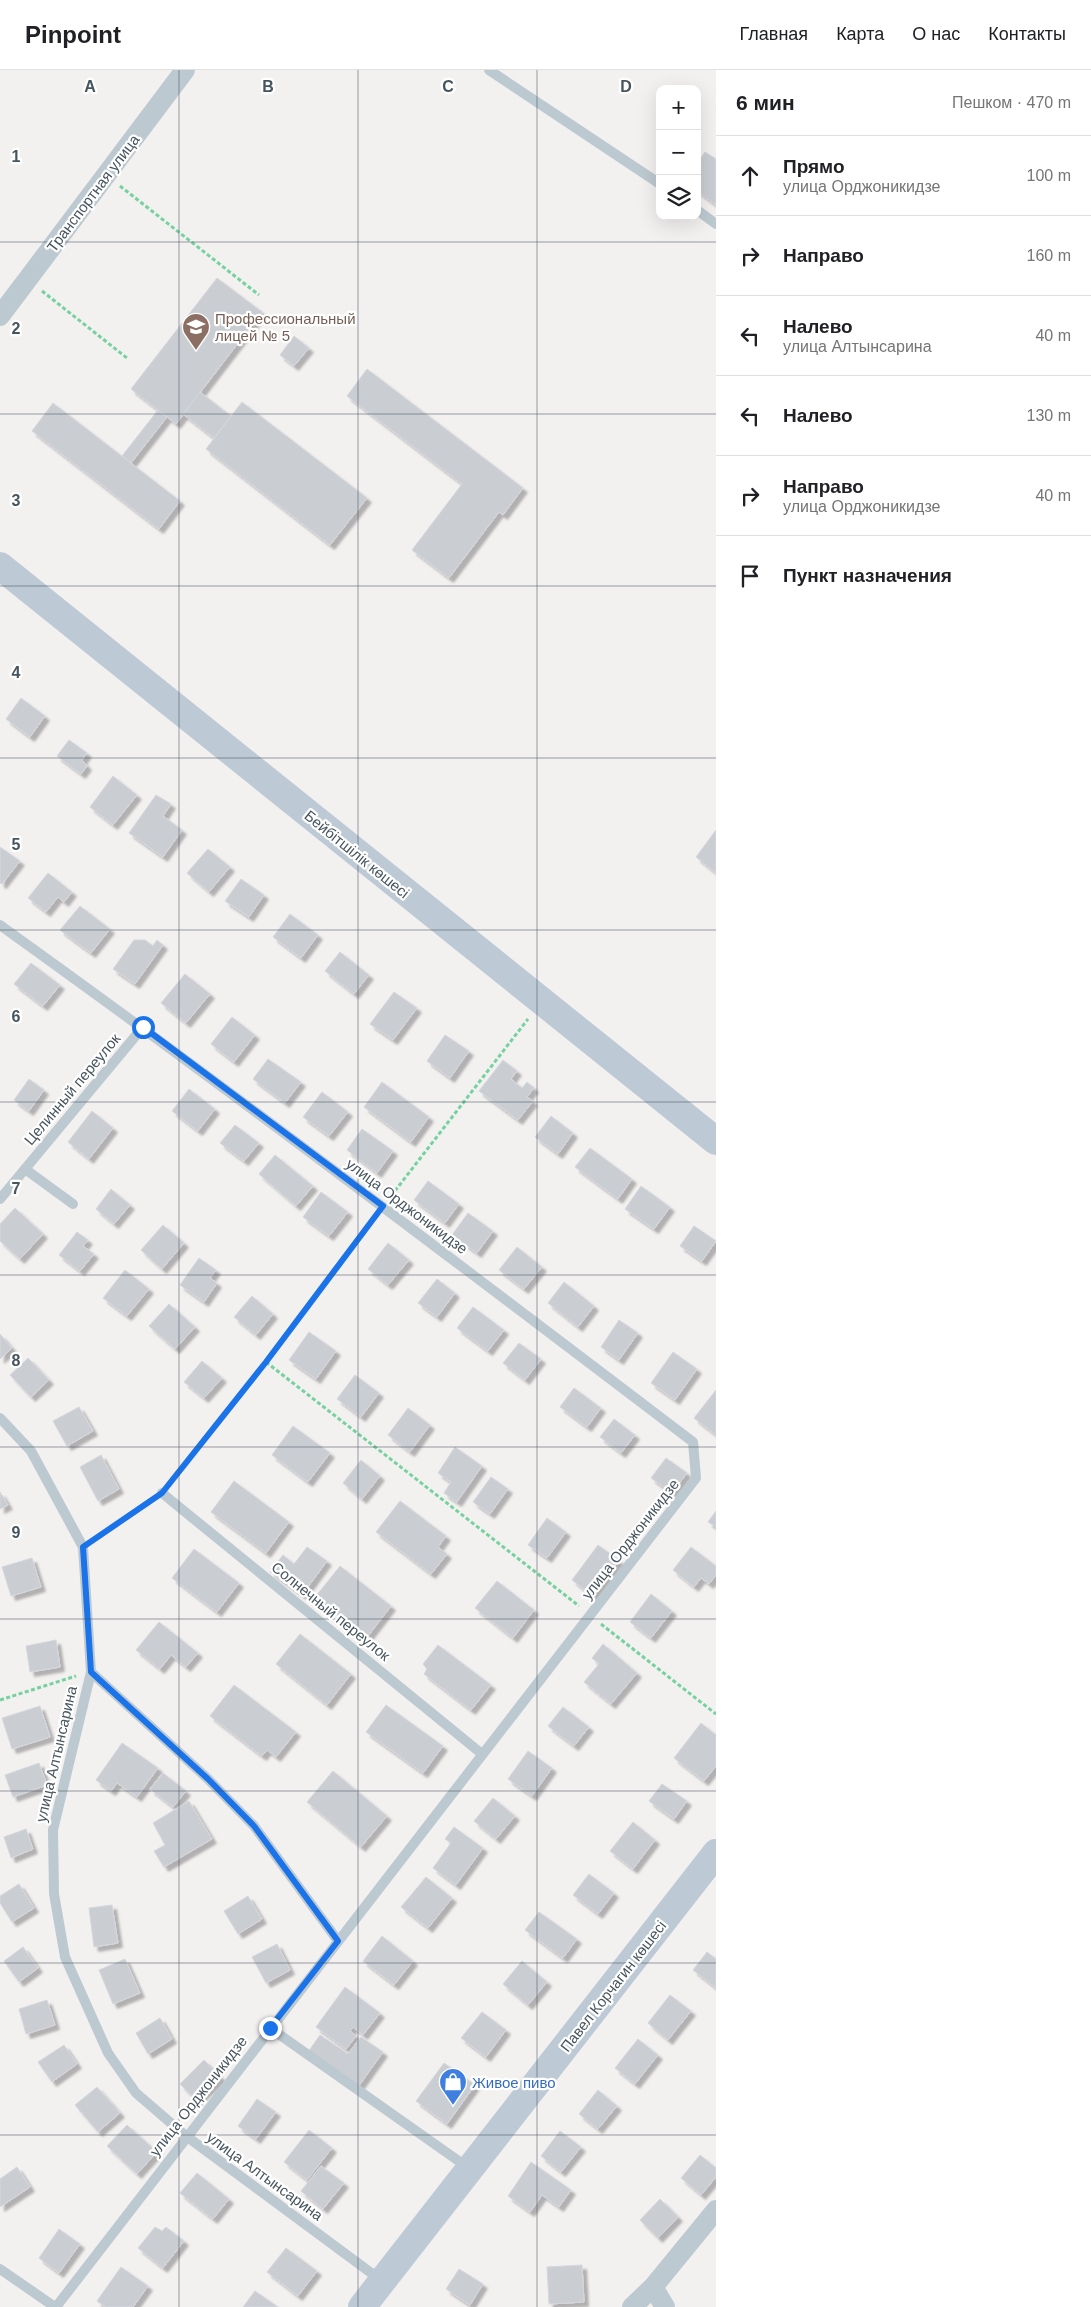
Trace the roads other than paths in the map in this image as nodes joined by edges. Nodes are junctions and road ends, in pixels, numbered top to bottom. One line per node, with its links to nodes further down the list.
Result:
1 (185, 70): 6 (street, Транспортная улица)
2 (489, 70): 3 (lane)
3 (656, 181)
4 (701, 213): 5 (lane)
5 (716, 224)
6 (0, 316)
7 (0, 566): 10 (street, Бейбітшілік көшесі)
8 (0, 925): 9 (lane, улица Орджоникидзе)
9 (143, 1027): 11 (lane, Целинный переулок); 17 (lane, улица Орджоникидзе)
10 (716, 1141)
11 (25, 1169): 12 (lane, Целинный переулок); 13 (lane)
12 (0, 1199)
13 (73, 1204)
14 (0, 1418): 16 (lane, улица Алтынсарина)
15 (162, 1493): 17 (lane, Солнечный переулок)
16 (91, 1672): 19 (lane); 21 (lane, улица Алтынсарина)
17 (482, 1754): 19 (lane, улица Орджоникидзе)
18 (716, 1853): 22 (street, Павел Корчагин көшесі)
19 (338, 1941): 20 (lane, улица Орджоникидзе)
20 (270, 2028): 21 (lane, улица Орджоникидзе); 22 (lane)
21 (186, 2136): 25 (lane, улица Алтынсарина); 27 (lane, улица Орджоникидзе)
22 (470, 2169): 25 (street, Павел Корчагин көшесі)
23 (716, 2210): 26 (street)
24 (0, 2269): 27 (lane)
25 (382, 2281): 28 (street, Павел Корчагин көшесі)
26 (653, 2287): 29 (street); 30 (street)
27 (55, 2307)
28 (362, 2307)
29 (632, 2307)
30 (665, 2307)

